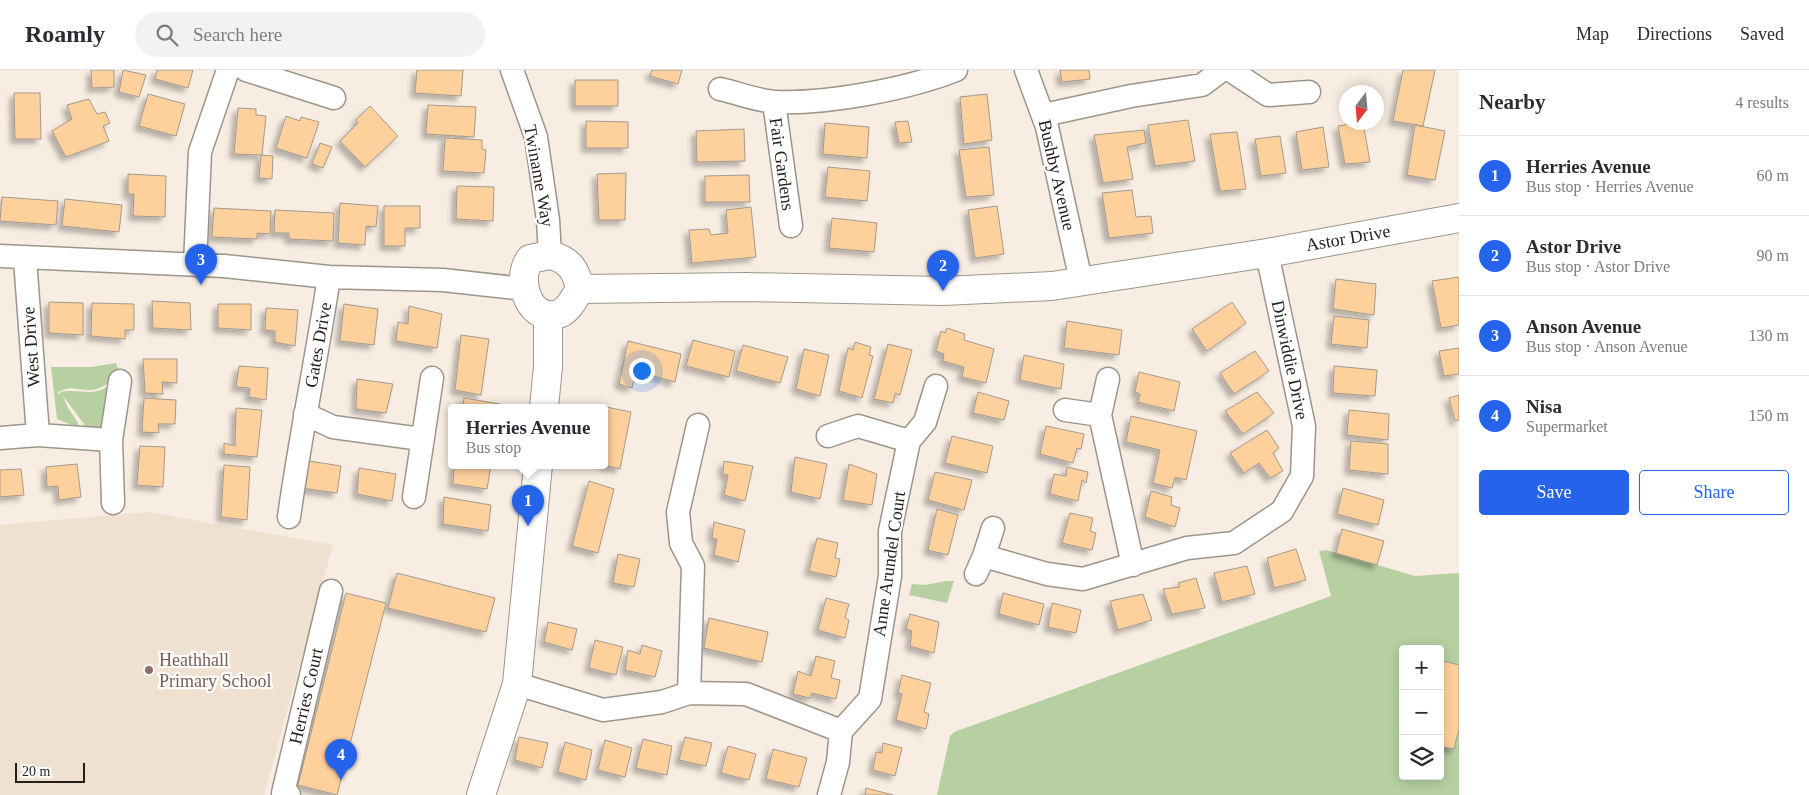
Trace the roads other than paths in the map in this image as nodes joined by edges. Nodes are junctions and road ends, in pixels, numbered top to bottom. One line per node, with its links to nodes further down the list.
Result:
1 (228, 70): 19 (street)
2 (246, 70): 10 (street)
3 (512, 70): 17 (street, Twiname Way)
4 (956, 70): 11 (street, Fair Gardens)
5 (1026, 70): 12 (street, Bushby Avenue)
6 (1222, 70): 12 (street)
7 (1230, 70): 9 (street)
8 (720, 89): 11 (street, Fair Gardens)
9 (1309, 92)
10 (334, 98)
11 (774, 102): 14 (street, Fair Gardens)
12 (1044, 115): 21 (street, Bushby Avenue)
13 (1459, 218): 15 (street, Astor Drive)
14 (791, 226)
15 (1268, 253): 21 (street, Astor Drive); 45 (street, Dinwiddie Drive)
16 (0, 256): 18 (street)
17 (550, 256): 22 (street); 23 (street)
18 (24, 259): 19 (street); 34 (street, West Drive)
19 (194, 265): 20 (street)
20 (329, 277): 22 (street); 31 (street, Gates Drive)
21 (1081, 281): 23 (street, Astor Drive)
22 (524, 289): 24 (street)
23 (580, 289): 24 (street)
24 (548, 315): 29 (street)
25 (432, 378): 37 (street)
26 (1108, 379): 32 (street)
27 (120, 381): 38 (street)
28 (936, 386): 39 (street)
29 (544, 404)
30 (1065, 410): 32 (street)
31 (305, 414): 37 (street); 43 (street, Gates Drive)
32 (1100, 415): 45 (street)
33 (698, 425): 48 (street)
34 (38, 435): 36 (street); 38 (street)
35 (828, 436): 39 (street)
36 (0, 438)
37 (421, 439): 41 (street)
38 (111, 440): 42 (street)
39 (909, 441): 49 (street, Anne Arundel Court)
40 (538, 469): 47 (street)
41 (414, 497)
42 (113, 504)
43 (288, 517)
44 (993, 528): 45 (street, Dinwiddie Drive)
45 (1133, 565)
46 (331, 592): 50 (street, Herries Court)
47 (517, 684): 48 (street); 51 (street)
48 (689, 693): 49 (street)
49 (841, 731): 52 (street)
50 (289, 795)
51 (481, 795)
52 (829, 795)

